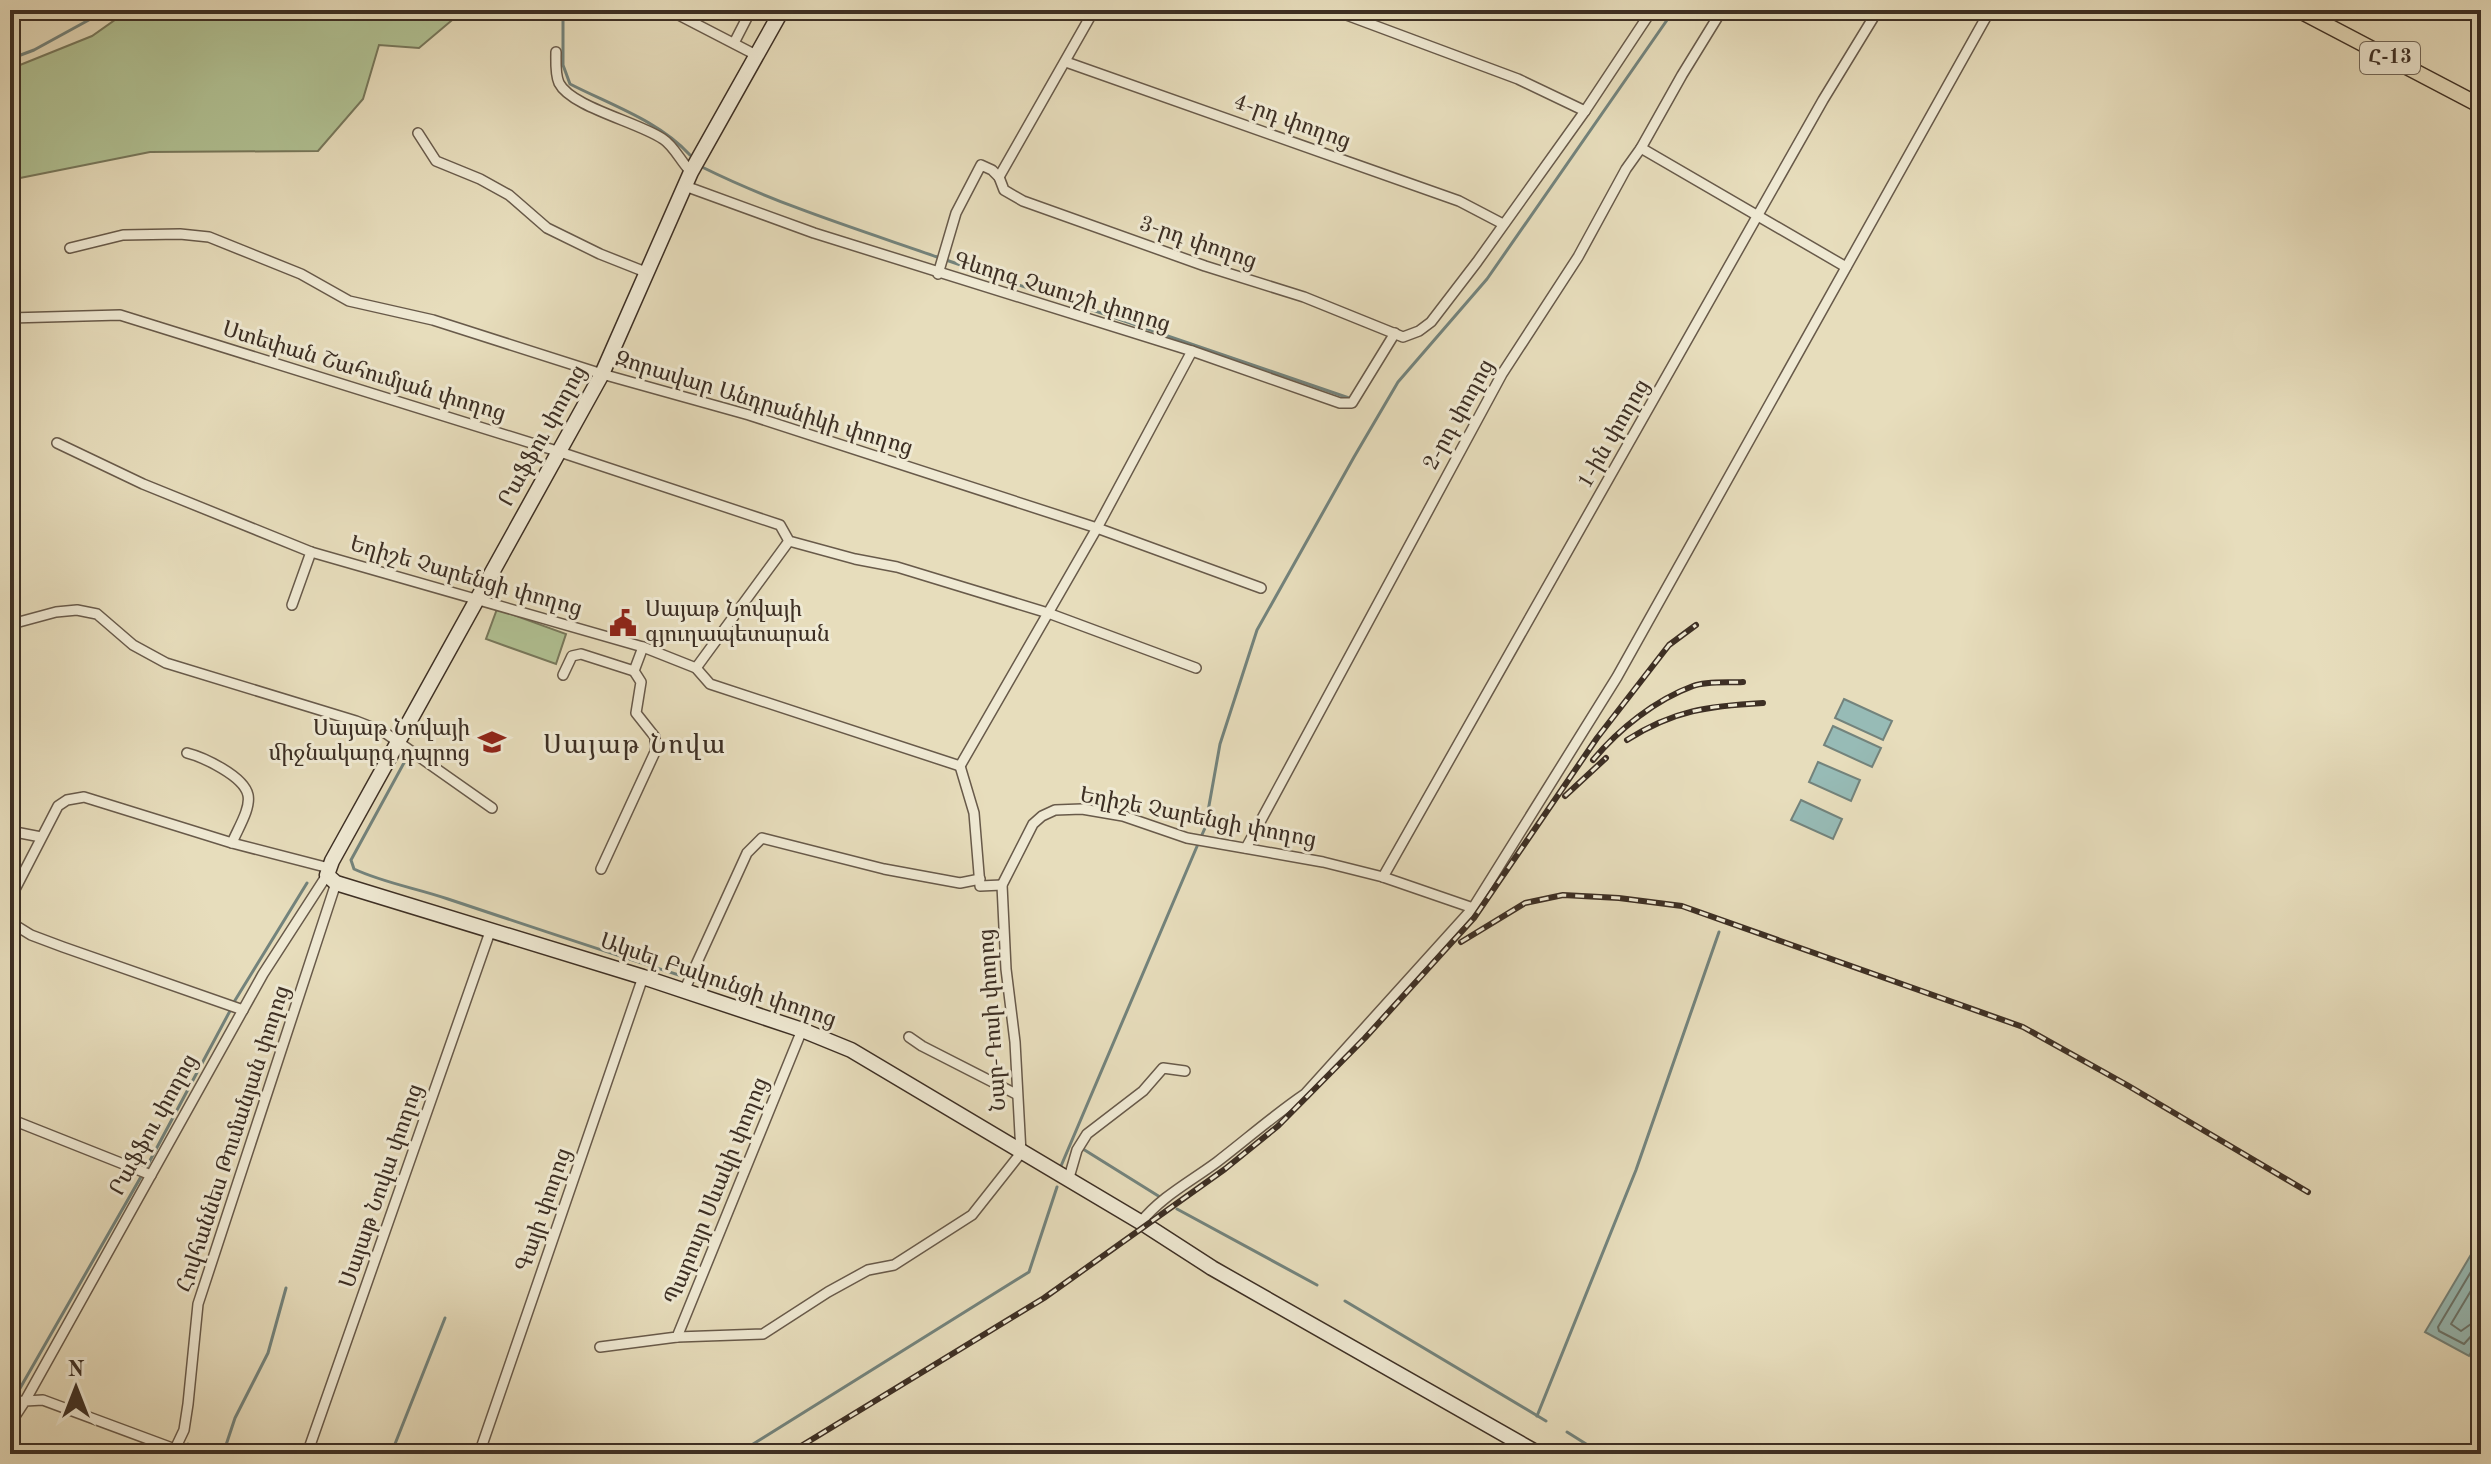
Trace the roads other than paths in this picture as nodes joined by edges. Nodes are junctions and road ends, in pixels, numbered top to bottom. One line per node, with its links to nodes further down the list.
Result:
1 (669, 10): 11 (street)
2 (751, 10): 11 (street)
3 (782, 10): 13 (main road, Րաֆֆու փողոց)
4 (1094, 10): 14 (street)
5 (1333, 10): 16 (street)
6 (1652, 10): 16 (street)
7 (1722, 10): 18 (street, 2-րդ փողոց)
8 (1878, 10): 22 (street, 1-ին փողոց)
9 (1990, 10): 25 (street)
10 (2298, 10): 15 (main road, Հ-13)
11 (734, 43): 13 (street)
12 (556, 52): 19 (street)
13 (756, 55): 19 (main road, Րաֆֆու փողոց)
14 (1066, 62): 20 (street); 23 (street, 4-րդ փողոց)
15 (2481, 106)
16 (1585, 111): 23 (street)
17 (418, 133): 26 (street)
18 (1641, 148): 22 (street); 54 (street, 2-րդ փողոց)
19 (691, 172): 21 (main road, Րաֆֆու փողոց)
20 (999, 177): 27 (street); 29 (street, 3-րդ փողոց)
21 (685, 186): 26 (main road, Րաֆֆու փողոց); 27 (street, Գևորգ Չաուշի փողոց)
22 (1759, 216): 25 (street); 57 (street, 1-ին փողոց)
23 (1503, 224): 29 (street)
24 (70, 248): 31 (street, Զորավար Անդրանիկի փողոց)
25 (1846, 267): 61 (street)
26 (648, 273): 31 (main road, Րաֆֆու փողոց)
27 (938, 274): 30 (street, Գևորգ Չաուշի փողոց)
28 (10, 318): 33 (street, Ստեփան Շահումյան փողոց)
29 (1395, 333): 30 (street, Գևորգ Չաուշի փողոց)
30 (1192, 351): 34 (street)
31 (602, 374): 33 (main road, Րաֆֆու փողոց); 34 (street, Զորավար Անդրանիկի փողոց)
32 (57, 443): 36 (street, Եղիշե Չարենցի փողոց)
33 (560, 452): 35 (street, Ստեփան Շահումյան փողոց); 38 (main road, Րաֆֆու փողոց)
34 (1097, 528): 37 (street, Զորավար Անդրանիկի փողոց); 40 (street)
35 (789, 541): 40 (street, Ստեփան Շահումյան փողոց); 43 (street)
36 (311, 552): 38 (street, Եղիշե Չարենցի փողոց); 39 (street)
37 (1261, 588)
38 (479, 599): 42 (street, Եղիշե Չարենցի փողոց); 47 (main road, Րաֆֆու փողոց)
39 (292, 605)
40 (1048, 613): 44 (street, Ստեփան Շահումյան փողոց); 49 (street)
41 (10, 621): 47 (street)
42 (643, 647): 43 (street, Եղիշե Չարենցի փողոց); 45 (street)
43 (696, 668): 49 (street, Եղիշե Չարենցի փողոց)
44 (1196, 668)
45 (634, 671): 46 (street); 55 (street)
46 (563, 675)
47 (397, 742): 50 (street); 56 (main road, Րաֆֆու փողոց)
48 (187, 753): 53 (street)
49 (960, 766): 58 (street)
50 (492, 808)
51 (10, 831): 52 (street)
52 (41, 837): 53 (street); 60 (street)
53 (232, 843): 56 (street)
54 (1246, 848): 57 (street, Եղիշե Չարենցի փողոց); 59 (street, Եղիշե Չարենցի փողոց)
55 (601, 869)
56 (330, 876): 63 (main road, Ակսել Բակունցի փողոց); 66 (street, Րաֆֆու փողոց); 81 (street, Հովհաննես Թումանյան փողոց)
57 (1383, 877): 61 (street, Եղիշե Չարենցի փողոց)
58 (980, 879): 59 (street); 65 (street)
59 (1002, 885): 70 (street, Նար-Դոսի փողոց)
60 (10, 899)
61 (1473, 908): 75 (street)
62 (10, 922): 66 (street)
63 (491, 929): 64 (main road, Ակսել Բակունցի փողոց); 82 (street, Սայաթ Նովա փողոց)
64 (643, 977): 65 (main road, Ակսել Բակունցի փողոց); 83 (street, Գայի փողոց)
65 (684, 991): 67 (main road, Ակսել Բակունցի փողոց)
66 (243, 1010): 73 (street, Րաֆֆու փողոց)
67 (802, 1030): 72 (main road, Ակսել Բակունցի փողոց); 76 (street, Պարույր Սևակի փողոց)
68 (909, 1037): 70 (street)
69 (1185, 1071): 74 (street)
70 (1016, 1094): 72 (street, Նար-Դոսի փողոց)
71 (10, 1119): 73 (street)
72 (1021, 1153): 74 (main road, Ակսել Բակունցի փողոց); 76 (street)
73 (146, 1173): 78 (street, Րաֆֆու փողոց)
74 (1068, 1181): 75 (main road, Ակսել Բակունցի փողոց)
75 (1140, 1223): 84 (main road, Ակսել Բակունցի փողոց)
76 (677, 1337): 77 (street, Պարույր Սևակի փողոց)
77 (600, 1347)
78 (25, 1401): 79 (street); 80 (street, Րաֆֆու փողոց); 81 (street)
79 (10, 1402)
80 (10, 1424)
81 (178, 1451)
82 (307, 1454)
83 (479, 1454)
84 (1539, 1454)

